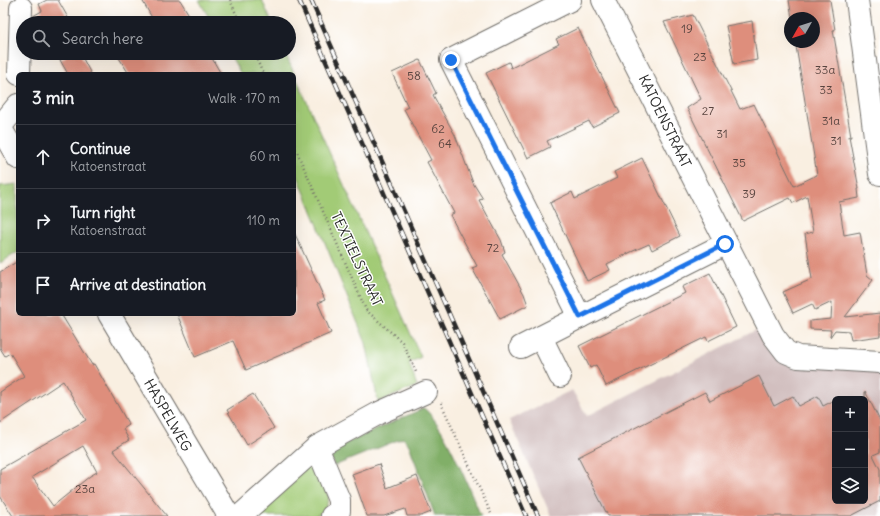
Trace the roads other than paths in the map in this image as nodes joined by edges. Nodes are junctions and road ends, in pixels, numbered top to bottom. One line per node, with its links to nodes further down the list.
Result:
1 (570, 0): 14 (street)
2 (603, 0): 12 (street, KATOENSTRAAT)
3 (857, 0): 11 (street)
4 (21, 8): 5 (street)
5 (21, 16)
6 (20, 60): 7 (street)
7 (20, 72)
8 (16, 107): 9 (street)
9 (0, 127): 10 (street)
10 (16, 155)
11 (880, 174)
12 (725, 244): 14 (street); 17 (street, KATOENSTRAAT)
13 (110, 316): 21 (street, HASPELWEG)
14 (580, 317): 15 (street)
15 (541, 337): 16 (street); 18 (street)
16 (521, 347)
17 (880, 362)
18 (560, 376)
19 (426, 392): 20 (street)
20 (317, 447): 22 (street); 23 (street)
21 (229, 516)
22 (240, 516)
23 (332, 516)

